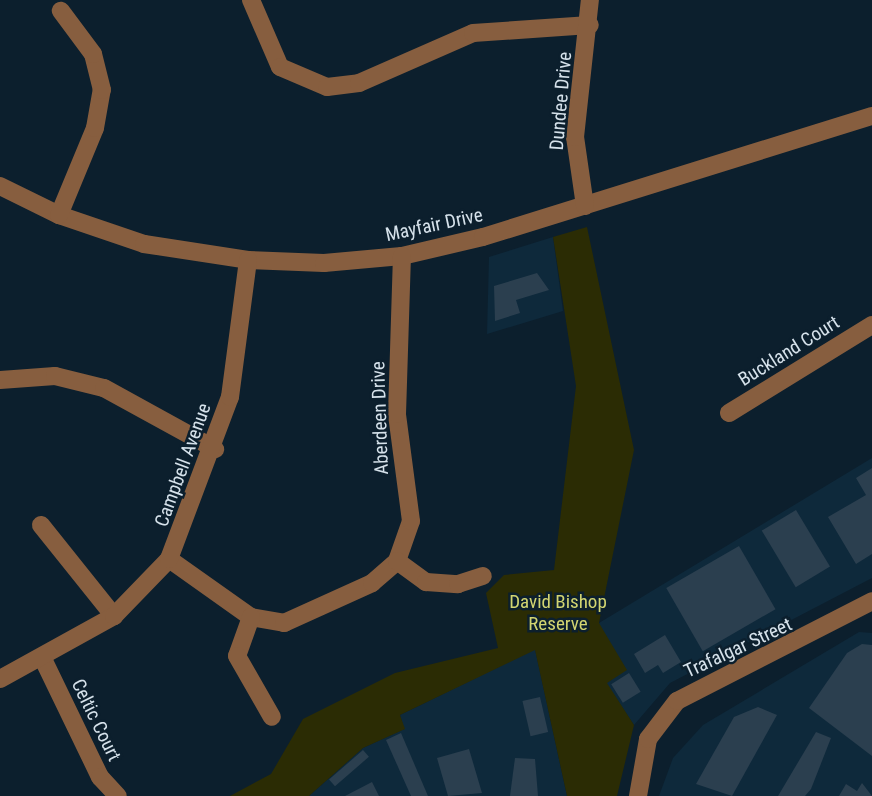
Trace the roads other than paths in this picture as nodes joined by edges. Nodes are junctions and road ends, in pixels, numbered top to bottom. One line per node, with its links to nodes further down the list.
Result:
1 (251, 0): 4 (street)
2 (590, 0): 4 (street, Dundee Drive)
3 (61, 11): 8 (street)
4 (590, 25): 7 (street, Dundee Drive)
5 (872, 116): 7 (street, Mayfair Drive)
6 (0, 186): 8 (street, Mayfair Drive)
7 (585, 206): 9 (street, Mayfair Drive)
8 (59, 215): 10 (street, Mayfair Drive)
9 (402, 256): 10 (street, Mayfair Drive); 17 (street, Aberdeen Drive)
10 (248, 260): 14 (street, Campbell Avenue)
11 (872, 325): 13 (street, Buckland Court)
12 (0, 380): 14 (street)
13 (729, 413)
14 (215, 449): 16 (street, Campbell Avenue)
15 (41, 525): 20 (street)
16 (169, 559): 20 (street, Campbell Avenue); 21 (street)
17 (397, 561): 18 (street); 21 (street)
18 (483, 576)
19 (872, 601): 26 (street, Trafalgar Street)
20 (114, 616): 22 (street, Campbell Avenue)
21 (251, 617): 24 (street)
22 (42, 657): 23 (street, Campbell Avenue); 25 (street, Celtic Court)
23 (0, 679)
24 (272, 717)
25 (118, 796)
26 (638, 796)

